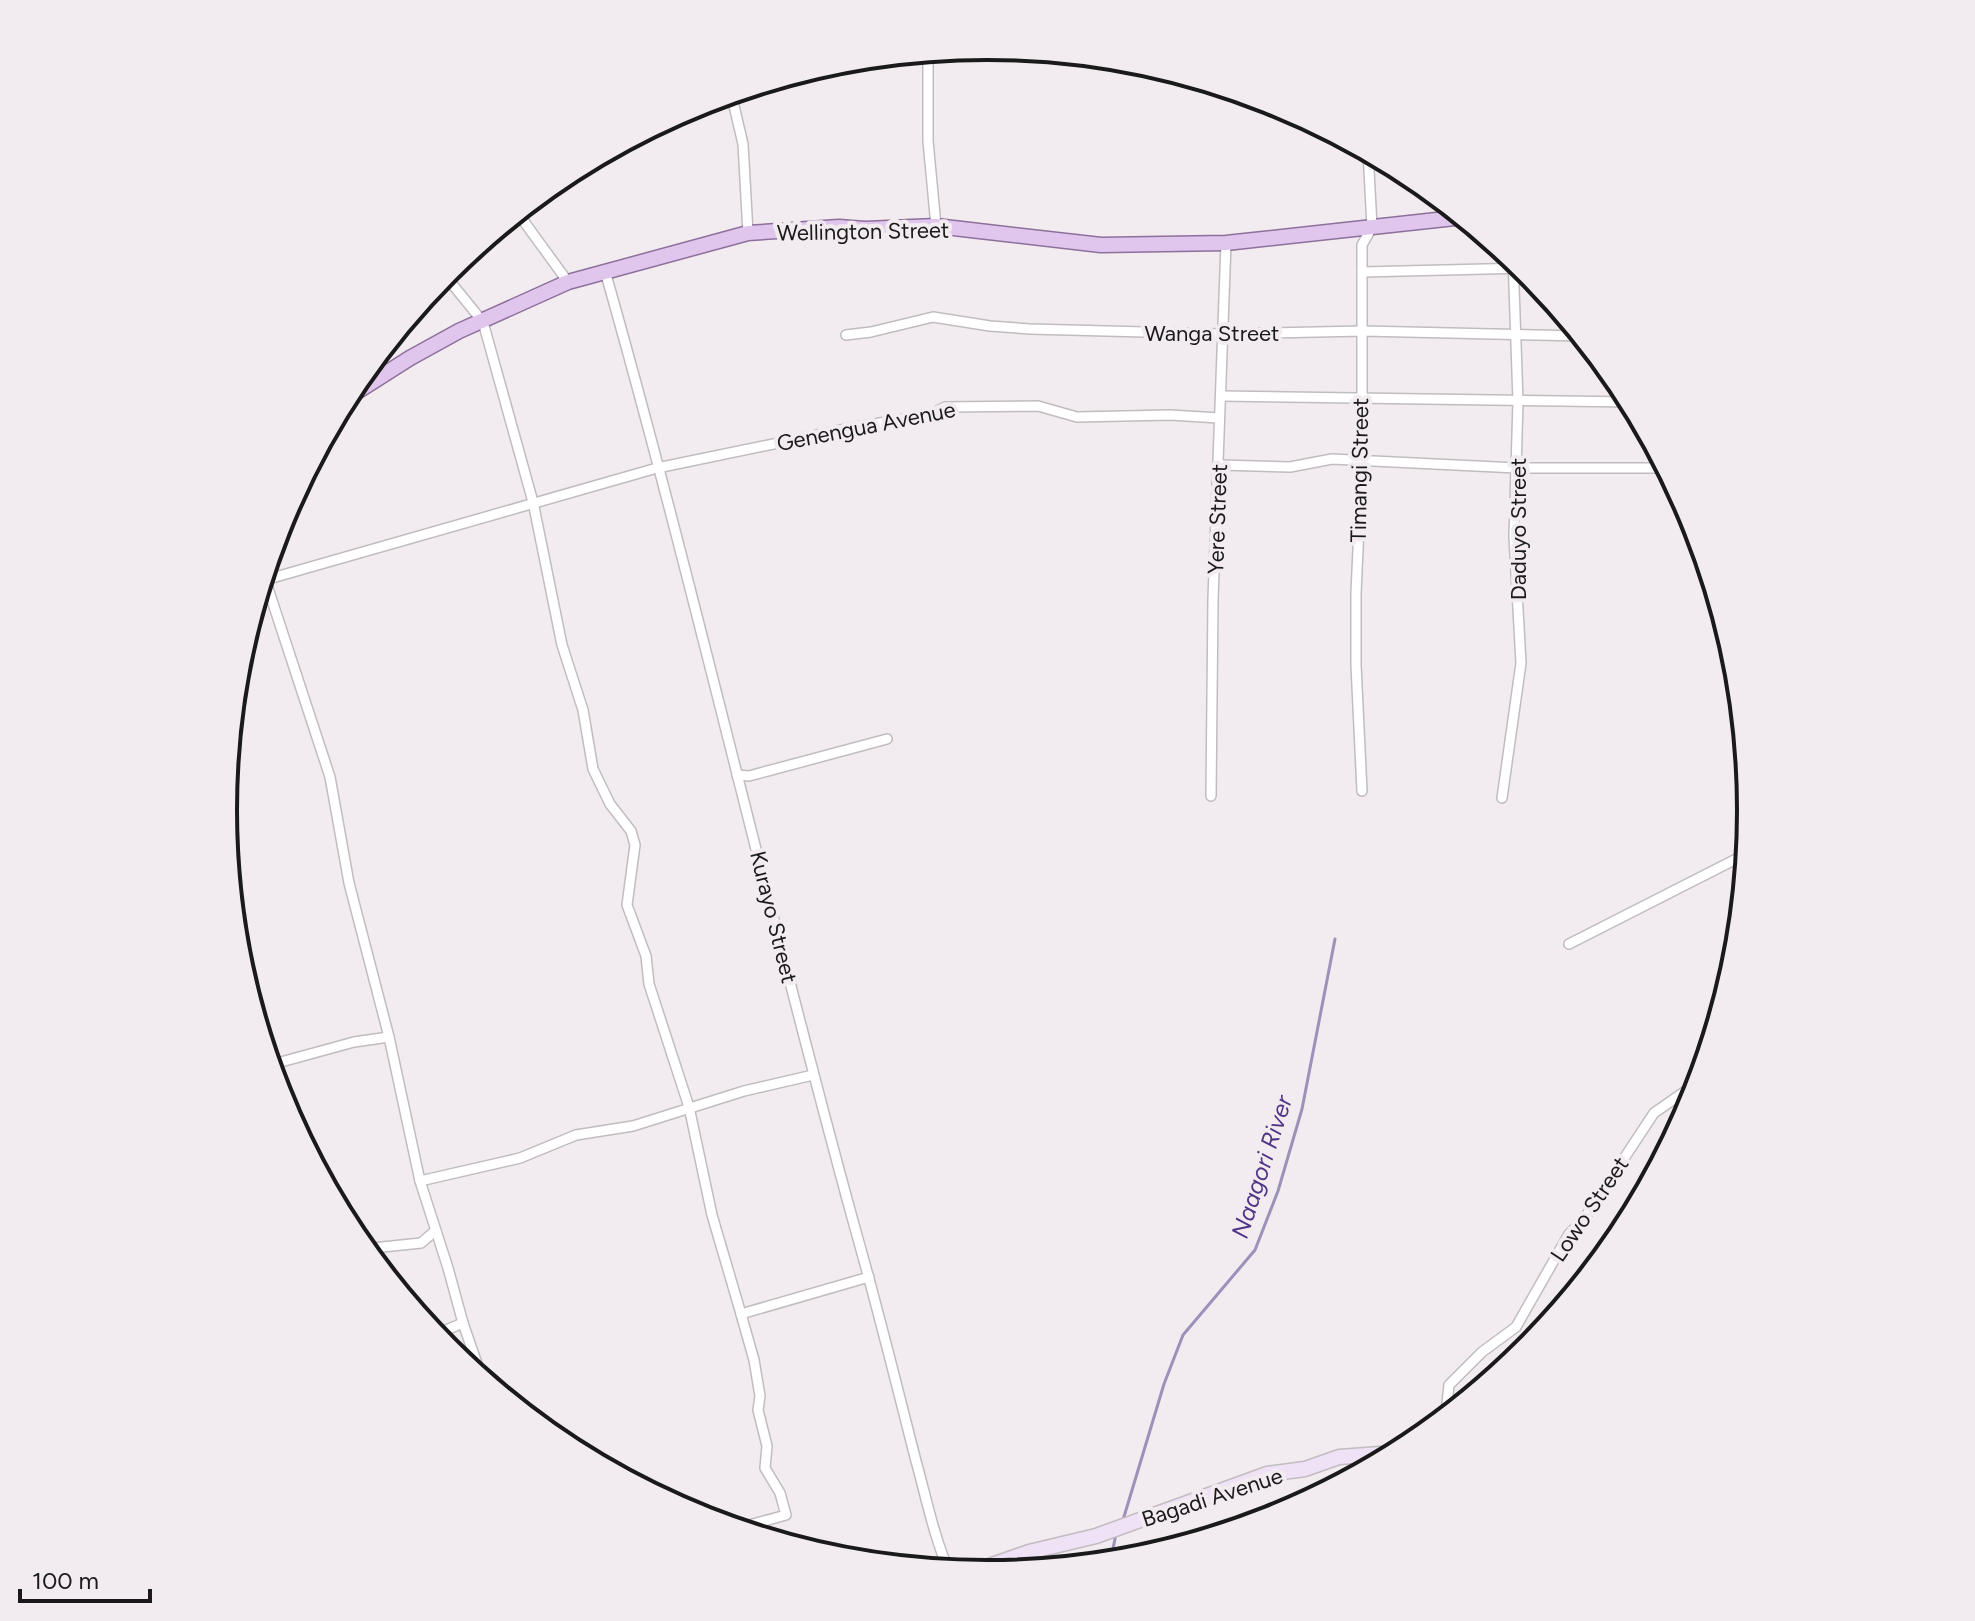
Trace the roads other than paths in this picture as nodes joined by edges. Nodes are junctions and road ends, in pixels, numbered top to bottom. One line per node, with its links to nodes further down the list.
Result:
1 (928, 63): 6 (street)
2 (734, 105): 8 (street)
3 (1369, 164): 7 (street, Timangi Street)
4 (1449, 219): 7 (main road, Wellington Street)
5 (524, 221): 14 (street)
6 (936, 226): 8 (main road, Wellington Street); 9 (main road, Wellington Street)
7 (1372, 227): 9 (main road, Wellington Street); 12 (street, Timangi Street)
8 (748, 233): 11 (main road, Wellington Street)
9 (1226, 243): 18 (street, Yere Street)
10 (1501, 264): 12 (street)
11 (605, 271): 14 (main road, Wellington Street); 30 (street, Kurayo Street)
12 (1362, 272): 17 (street, Timangi Street)
13 (1514, 276): 20 (street, Daduyo Street)
14 (568, 282): 16 (main road, Wellington Street)
15 (453, 285): 16 (street)
16 (483, 322): 22 (main road, Wellington Street); 33 (street)
17 (1363, 331): 18 (street, Wanga Street); 20 (street, Wanga Street); 24 (street, Timangi Street)
18 (1221, 334): 19 (street, Wanga Street); 23 (street, Yere Street)
19 (846, 335)
20 (1517, 335): 21 (street, Wanga Street); 25 (street, Daduyo Street)
21 (1568, 336)
22 (371, 383)
23 (1221, 396): 24 (street); 27 (street, Yere Street)
24 (1360, 398): 25 (street); 28 (street, Timangi Street)
25 (1518, 401): 26 (street); 31 (street, Daduyo Street)
26 (1617, 402)
27 (1219, 418): 29 (street, Yere Street); 30 (street, Genengua Avenue)
28 (1362, 462): 29 (street); 31 (street); 38 (street, Timangi Street)
29 (1220, 465): 39 (street, Yere Street)
30 (657, 468): 33 (street, Genengua Avenue); 37 (street, Kurayo Street)
31 (1517, 468): 32 (street); 40 (street, Daduyo Street)
32 (1655, 468)
33 (533, 502): 34 (street, Genengua Avenue); 47 (street)
34 (275, 575)
35 (269, 594): 43 (street)
36 (887, 739): 37 (street)
37 (737, 775): 45 (street, Kurayo Street)
38 (1362, 791)
39 (1211, 796)
40 (1502, 798)
41 (1736, 859): 42 (street)
42 (1569, 944)
43 (389, 1037): 44 (street); 48 (street)
44 (281, 1063)
45 (813, 1075): 47 (street); 51 (street, Kurayo Street)
46 (1684, 1091): 56 (street, Lowo Street)
47 (689, 1107): 48 (street); 52 (street)
48 (420, 1181): 49 (street)
49 (435, 1231): 50 (street); 53 (street)
50 (378, 1247)
51 (869, 1277): 52 (street); 59 (street, Kurayo Street)
52 (741, 1314): 58 (street)
53 (463, 1323): 54 (street); 55 (street)
54 (446, 1330)
55 (475, 1358)
56 (1447, 1404)
57 (1372, 1455): 60 (street, Bagadi Avenue)
58 (755, 1524)
59 (945, 1559)
60 (1005, 1560)

